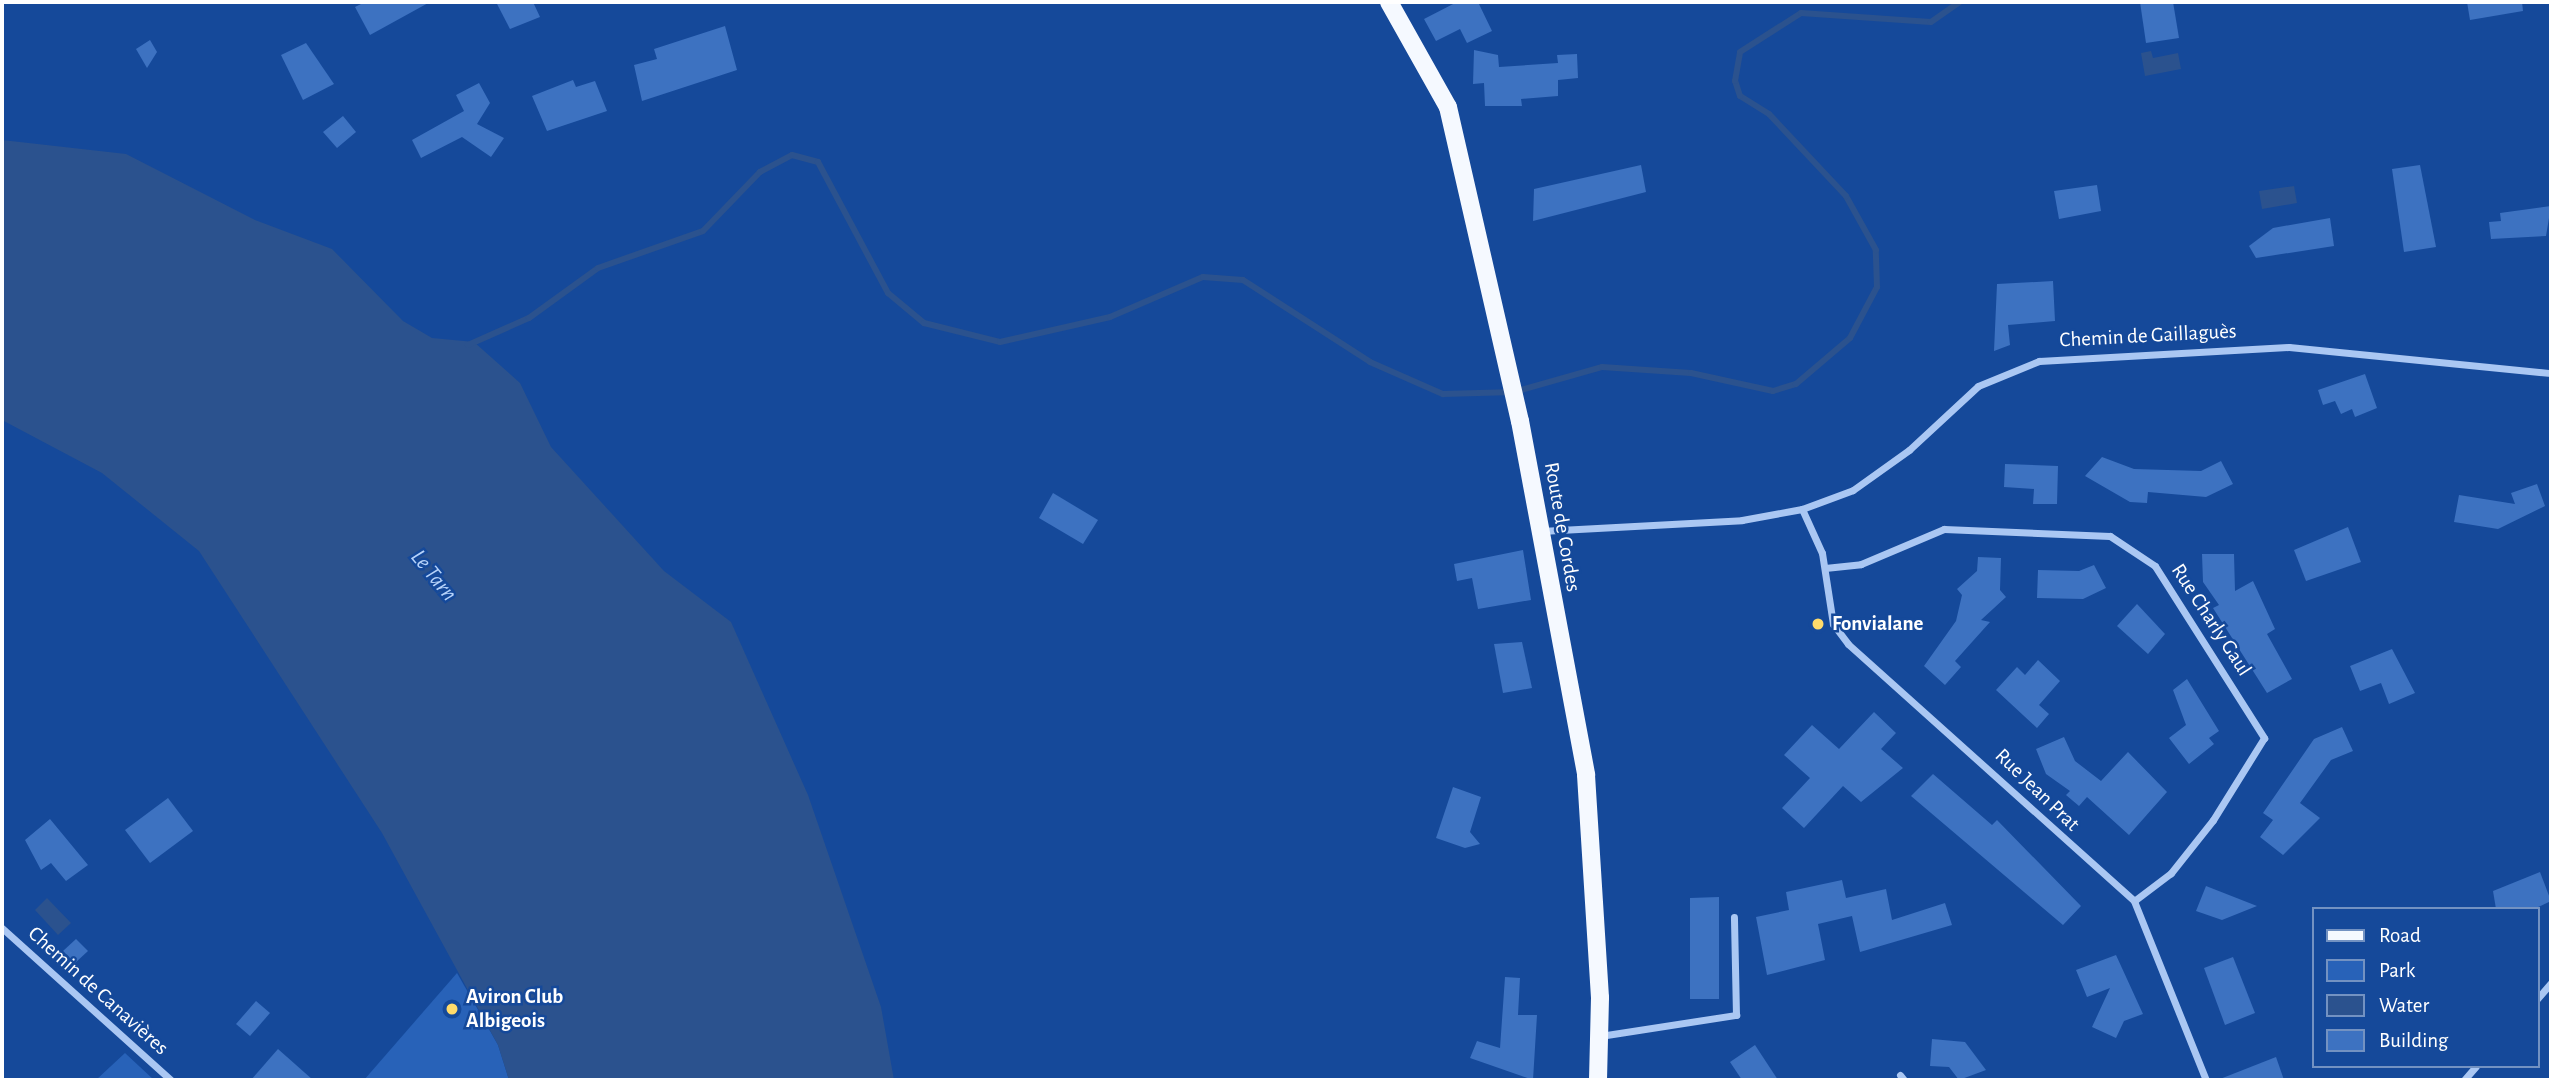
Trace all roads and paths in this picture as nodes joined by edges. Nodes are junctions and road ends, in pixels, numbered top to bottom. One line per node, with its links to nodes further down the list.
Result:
1 (1389, 2): 4 (main road, Route de Cordes)
2 (2551, 373): 3 (street, Chemin de Gaillaguès)
3 (1802, 509): 4 (street, Chemin de Gaillaguès); 5 (street, Rue Jean Prat)
4 (1540, 531): 11 (main road, Route de Cordes)
5 (1825, 568): 6 (street, Rue Jean Prat); 6 (street, Rue Charly Gaul)
6 (2134, 901): 14 (street, Rue Jean Prat)
7 (1734, 917): 11 (street)
8 (2, 928): 12 (street, Chemin de Canavières)
9 (2551, 983): 10 (street)
10 (2539, 997)
11 (1600, 1036): 13 (main road, Route de Cordes)
12 (171, 1080)
13 (1598, 1080)
14 (2206, 1080)

